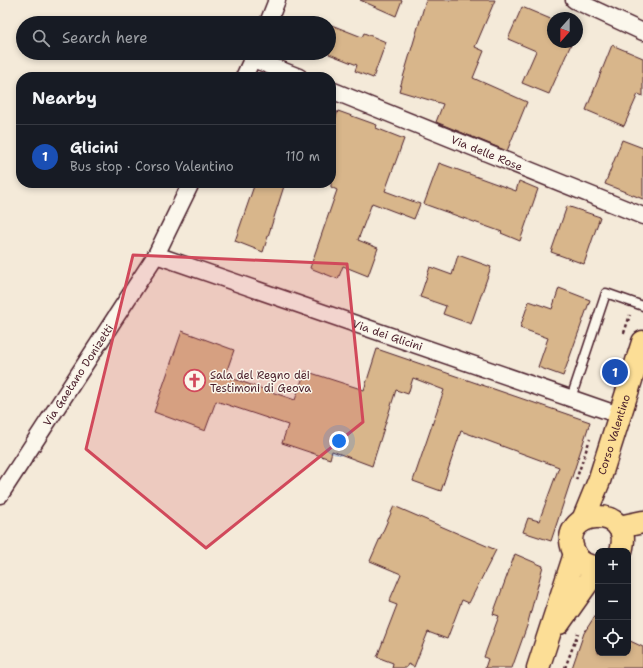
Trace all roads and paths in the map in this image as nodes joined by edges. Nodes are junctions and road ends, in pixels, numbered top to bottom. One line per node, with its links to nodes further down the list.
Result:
1 (277, 0): 3 (street)
2 (574, 0): 4 (street)
3 (271, 16)
4 (643, 32)
5 (252, 60): 7 (street)
6 (263, 60): 8 (street)
7 (246, 72)
8 (288, 72)
9 (336, 92): 11 (street, Via delle Rose)
10 (190, 188): 12 (street, Via Gaetano Donizetti)
11 (643, 216)
12 (156, 255): 15 (street, Via dei Glicini); 17 (street, Via Gaetano Donizetti)
13 (643, 306): 15 (lane)
14 (643, 342): 16 (main road, Corso Valentino)
15 (571, 398): 16 (street, Via dei Glicini)
16 (619, 415): 19 (main road, Corso Valentino)
17 (0, 495)
18 (643, 522): 19 (main road)
19 (610, 532): 20 (main road); 21 (main road)
20 (643, 532)
21 (575, 554): 22 (main road); 24 (main road)
22 (595, 567)
23 (595, 572): 24 (main road)
24 (548, 638): 25 (main road)
25 (538, 668)

